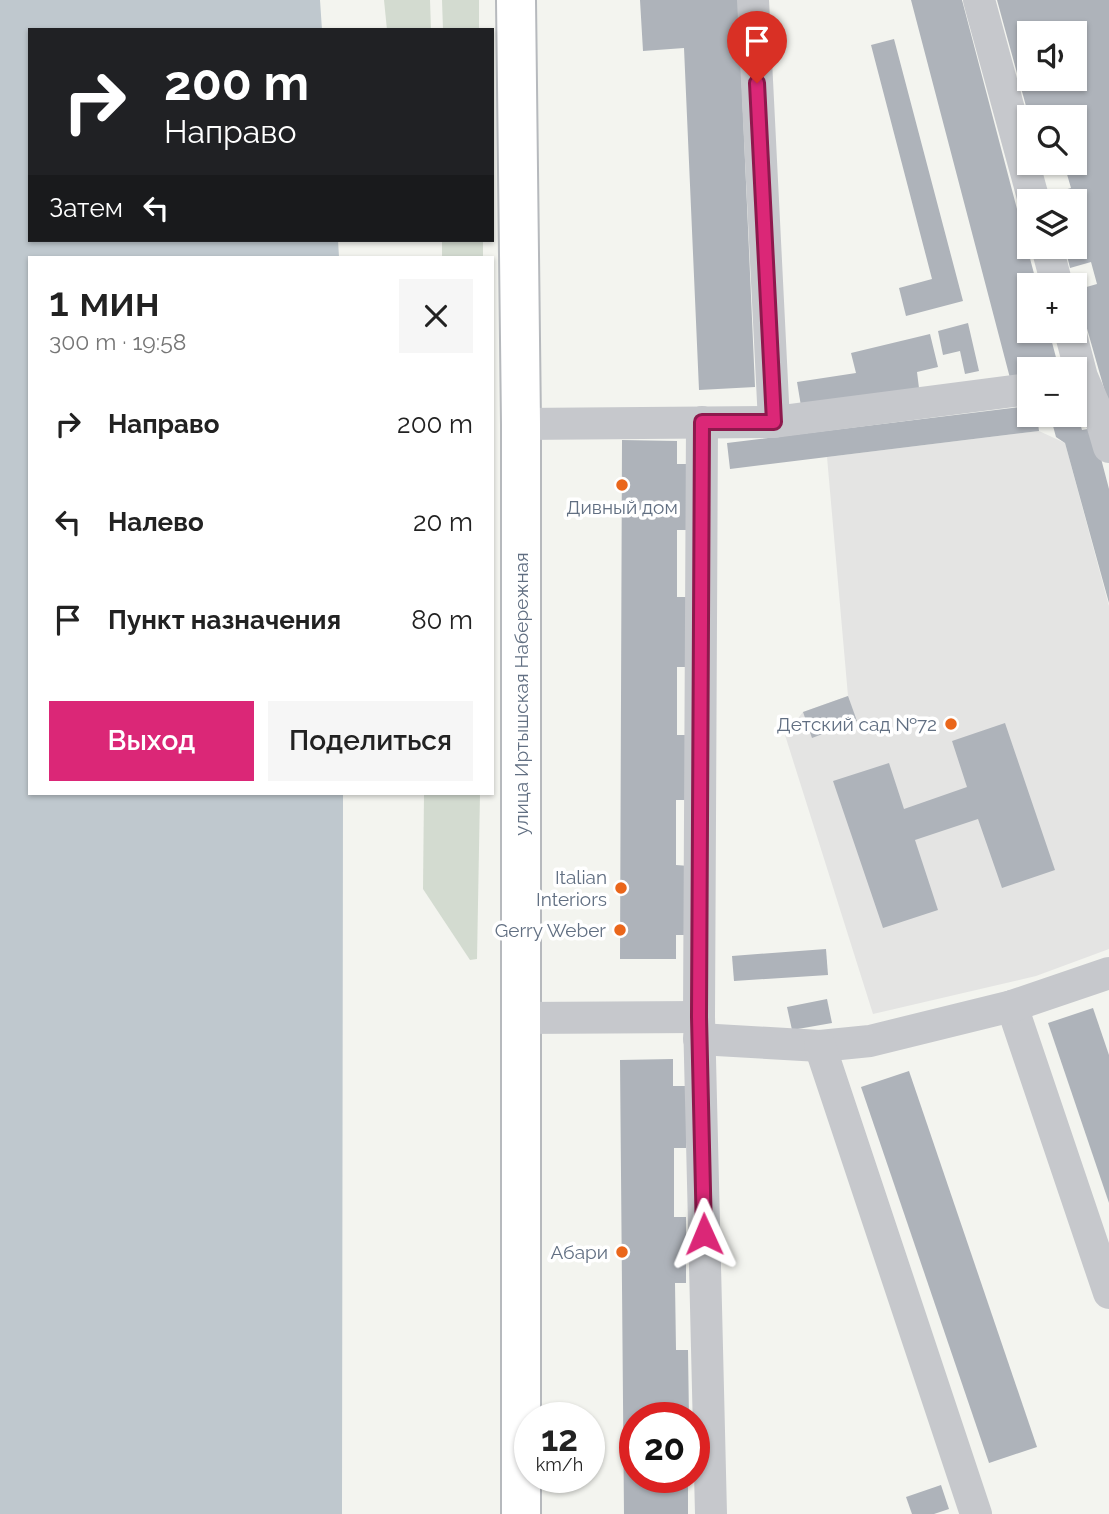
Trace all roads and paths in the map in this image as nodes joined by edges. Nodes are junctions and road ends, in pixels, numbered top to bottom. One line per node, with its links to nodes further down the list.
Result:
1 (516, 0): 9 (main road, улица Иртышская Набережная)
2 (753, 0): 8 (lane)
3 (979, 0): 4 (lane)
4 (1031, 189)
5 (1017, 390): 8 (lane)
6 (1087, 394): 10 (lane)
7 (702, 422): 8 (lane); 9 (lane); 14 (lane)
8 (774, 422)
9 (521, 424): 13 (main road, улица Иртышская Набережная)
10 (1109, 447)
11 (1109, 973): 12 (lane)
12 (1012, 1006): 15 (lane); 16 (lane)
13 (521, 1018): 14 (lane); 17 (main road, улица Иртышская Набережная)
14 (699, 1028): 15 (lane); 18 (lane)
15 (820, 1046): 19 (lane)
16 (1109, 1293)
17 (521, 1514)
18 (711, 1514)
19 (976, 1514)

